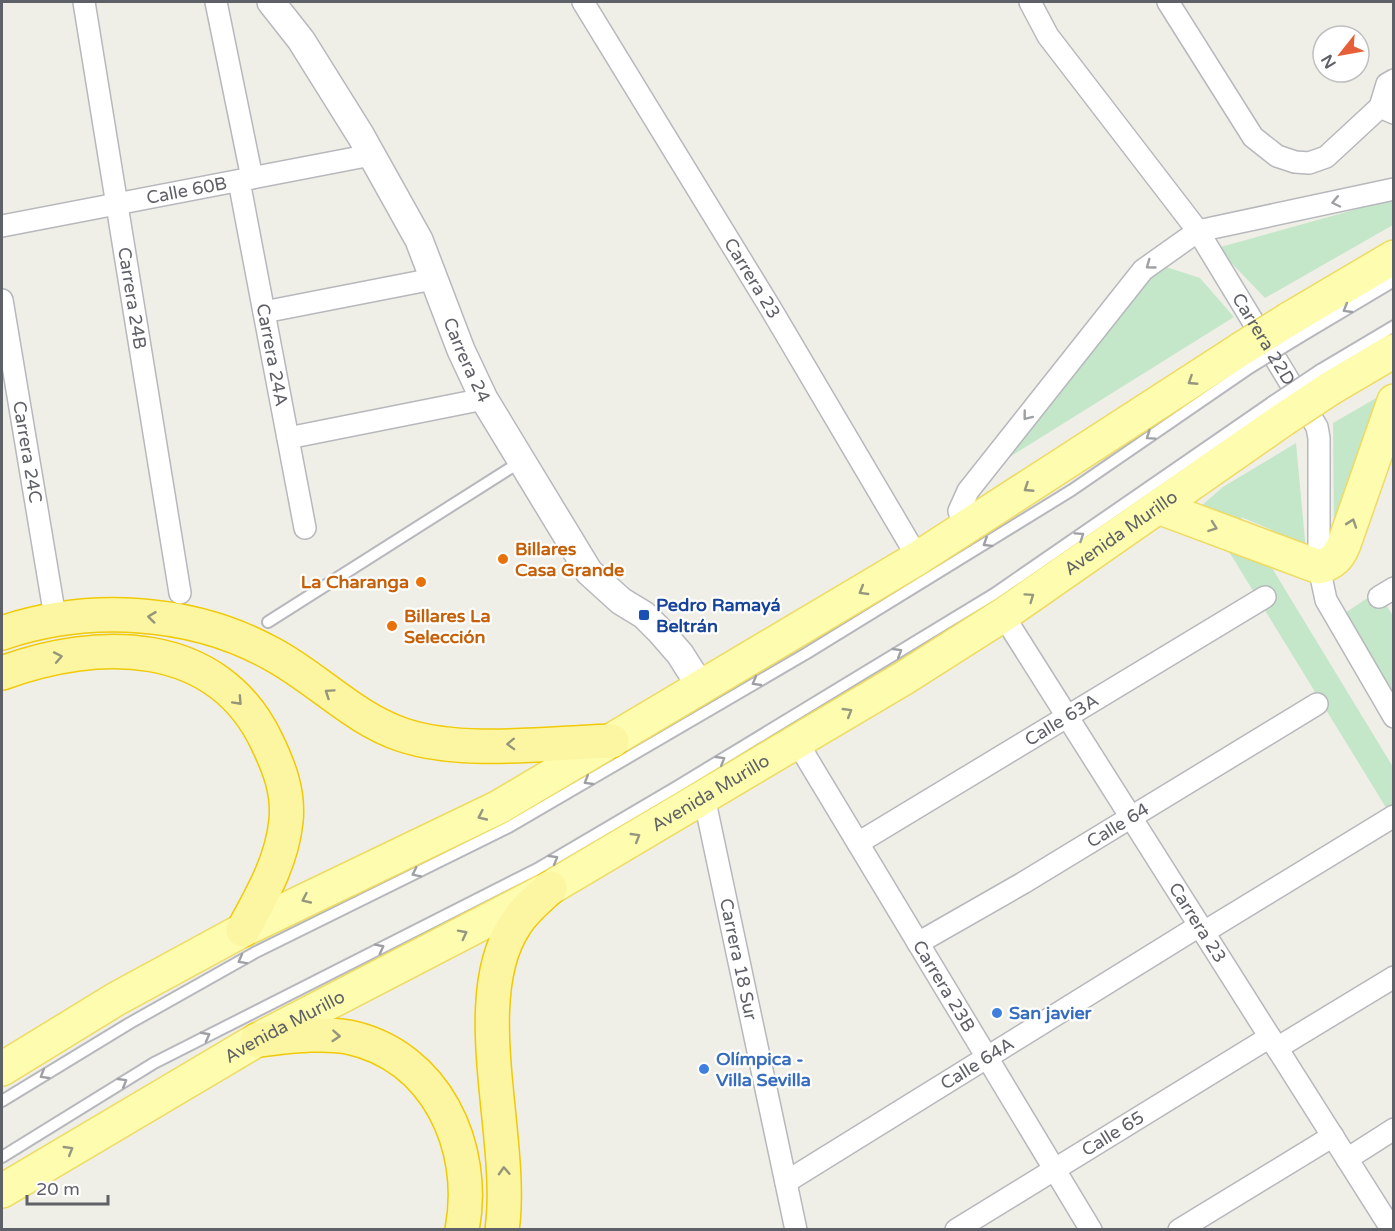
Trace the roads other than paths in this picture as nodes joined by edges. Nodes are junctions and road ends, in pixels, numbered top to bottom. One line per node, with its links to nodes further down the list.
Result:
1 (84, 2): 12 (street, Carrera 24B)
2 (216, 2): 10 (street, Carrera 24A)
3 (271, 2): 9 (street, Carrera 24)
4 (583, 2): 33 (street, Carrera 23)
5 (1030, 2): 14 (street, Carrera 22D)
6 (1168, 2): 8 (street)
7 (1394, 80): 8 (street)
8 (1387, 110)
9 (371, 155): 10 (street, Calle 60B); 16 (street, Carrera 24)
10 (246, 179): 12 (street, Calle 60B); 19 (street, Carrera 24A)
11 (1394, 189): 14 (street, one-way to 14)
12 (117, 204): 13 (street, Calle 60B); 35 (street, Carrera 24B)
13 (2, 226)
14 (1198, 231): 31 (street, one-way to 31); 34 (street, Carrera 22D)
15 (1394, 257): 21 (main road)
16 (433, 279): 19 (street); 25 (street, Carrera 24)
17 (1394, 281): 21 (lane, one-way to 21)
18 (2, 300): 37 (street, Carrera 24C)
19 (264, 312): 28 (street, Carrera 24A)
20 (1394, 326): 24 (lane)
21 (1295, 328): 23 (main road, bridge)
22 (1394, 351): 24 (main road, Avenida Murillo)
23 (1246, 358): 31 (main road, one-way to 31); 57 (lane, one-way to 57)
24 (1326, 379): 27 (main road, Avenida Murillo, bridge)
25 (484, 399): 28 (street); 29 (street, Carrera 24)
26 (1394, 401): 34 (main road, one-way to 26)
27 (1278, 410): 30 (main road, Avenida Murillo); 62 (lane, one-way to 27)
28 (288, 438): 32 (street, Carrera 24A)
29 (520, 462): 39 (lane); 42 (street, Carrera 24)
30 (1158, 507): 34 (main road, one-way to 34); 38 (main road, Avenida Murillo, one-way to 30)
31 (968, 527): 33 (main road)
32 (305, 528)
33 (918, 558): 42 (main road, one-way to 42)
34 (1320, 567): 45 (street, Carrera 22D)
35 (180, 593)
36 (1265, 597): 44 (street, Calle 63A)
37 (52, 605)
38 (1004, 615): 44 (street, Carrera 23); 47 (main road, Avenida Murillo, one-way to 38)
39 (268, 622)
40 (2, 633): 46 (highway, one-way to 40)
41 (2, 673): 54 (highway, one-way to 54)
42 (701, 687): 46 (main road)
43 (1317, 704): 50 (street, Calle 64)
44 (1067, 716): 50 (street, Carrera 23); 51 (street, Calle 63A)
45 (1394, 717)
46 (612, 741): 54 (main road, one-way to 54)
47 (797, 742): 48 (main road, Avenida Murillo); 51 (street, Carrera 23B)
48 (704, 796): 52 (main road, Avenida Murillo, one-way to 48); 69 (street, Carrera 18 Sur)
49 (1394, 816): 53 (street, Calle 64A)
50 (1131, 817): 53 (street, Carrera 23); 55 (street, Calle 64)
51 (858, 843): 55 (street, Carrera 23B)
52 (550, 888): 58 (main road, Avenida Murillo, one-way to 52); 72 (highway, one-way to 52)
53 (1202, 929): 59 (street, Carrera 23); 60 (street, Calle 64A)
54 (243, 930): 57 (main road)
55 (918, 943): 60 (street, Carrera 23B)
56 (1394, 977): 59 (street, Calle 65)
57 (123, 1011): 61 (main road); 63 (lane, one-way to 63)
58 (257, 1040): 62 (main road, Avenida Murillo); 71 (highway, one-way to 71)
59 (1274, 1042): 65 (street, Carrera 23); 68 (street, Calle 65)
60 (988, 1057): 68 (street, Carrera 23B); 69 (street, Calle 64A)
61 (2, 1069)
62 (162, 1076): 66 (lane, one-way to 62); 70 (main road, Avenida Murillo, one-way to 62)
63 (2, 1101)
64 (1394, 1129): 67 (street)
65 (1333, 1136): 67 (street, Carrera 23); 76 (street)
66 (2, 1157)
67 (1347, 1159): 77 (street, Carrera 23)
68 (1055, 1169): 74 (street, Calle 65); 75 (street, Carrera 23B)
69 (786, 1182): 73 (street, Carrera 18 Sur)
70 (2, 1191)
71 (462, 1230)
72 (502, 1230)
73 (796, 1230)
74 (956, 1230)
75 (1091, 1230)
76 (1179, 1230)
77 (1392, 1230)

